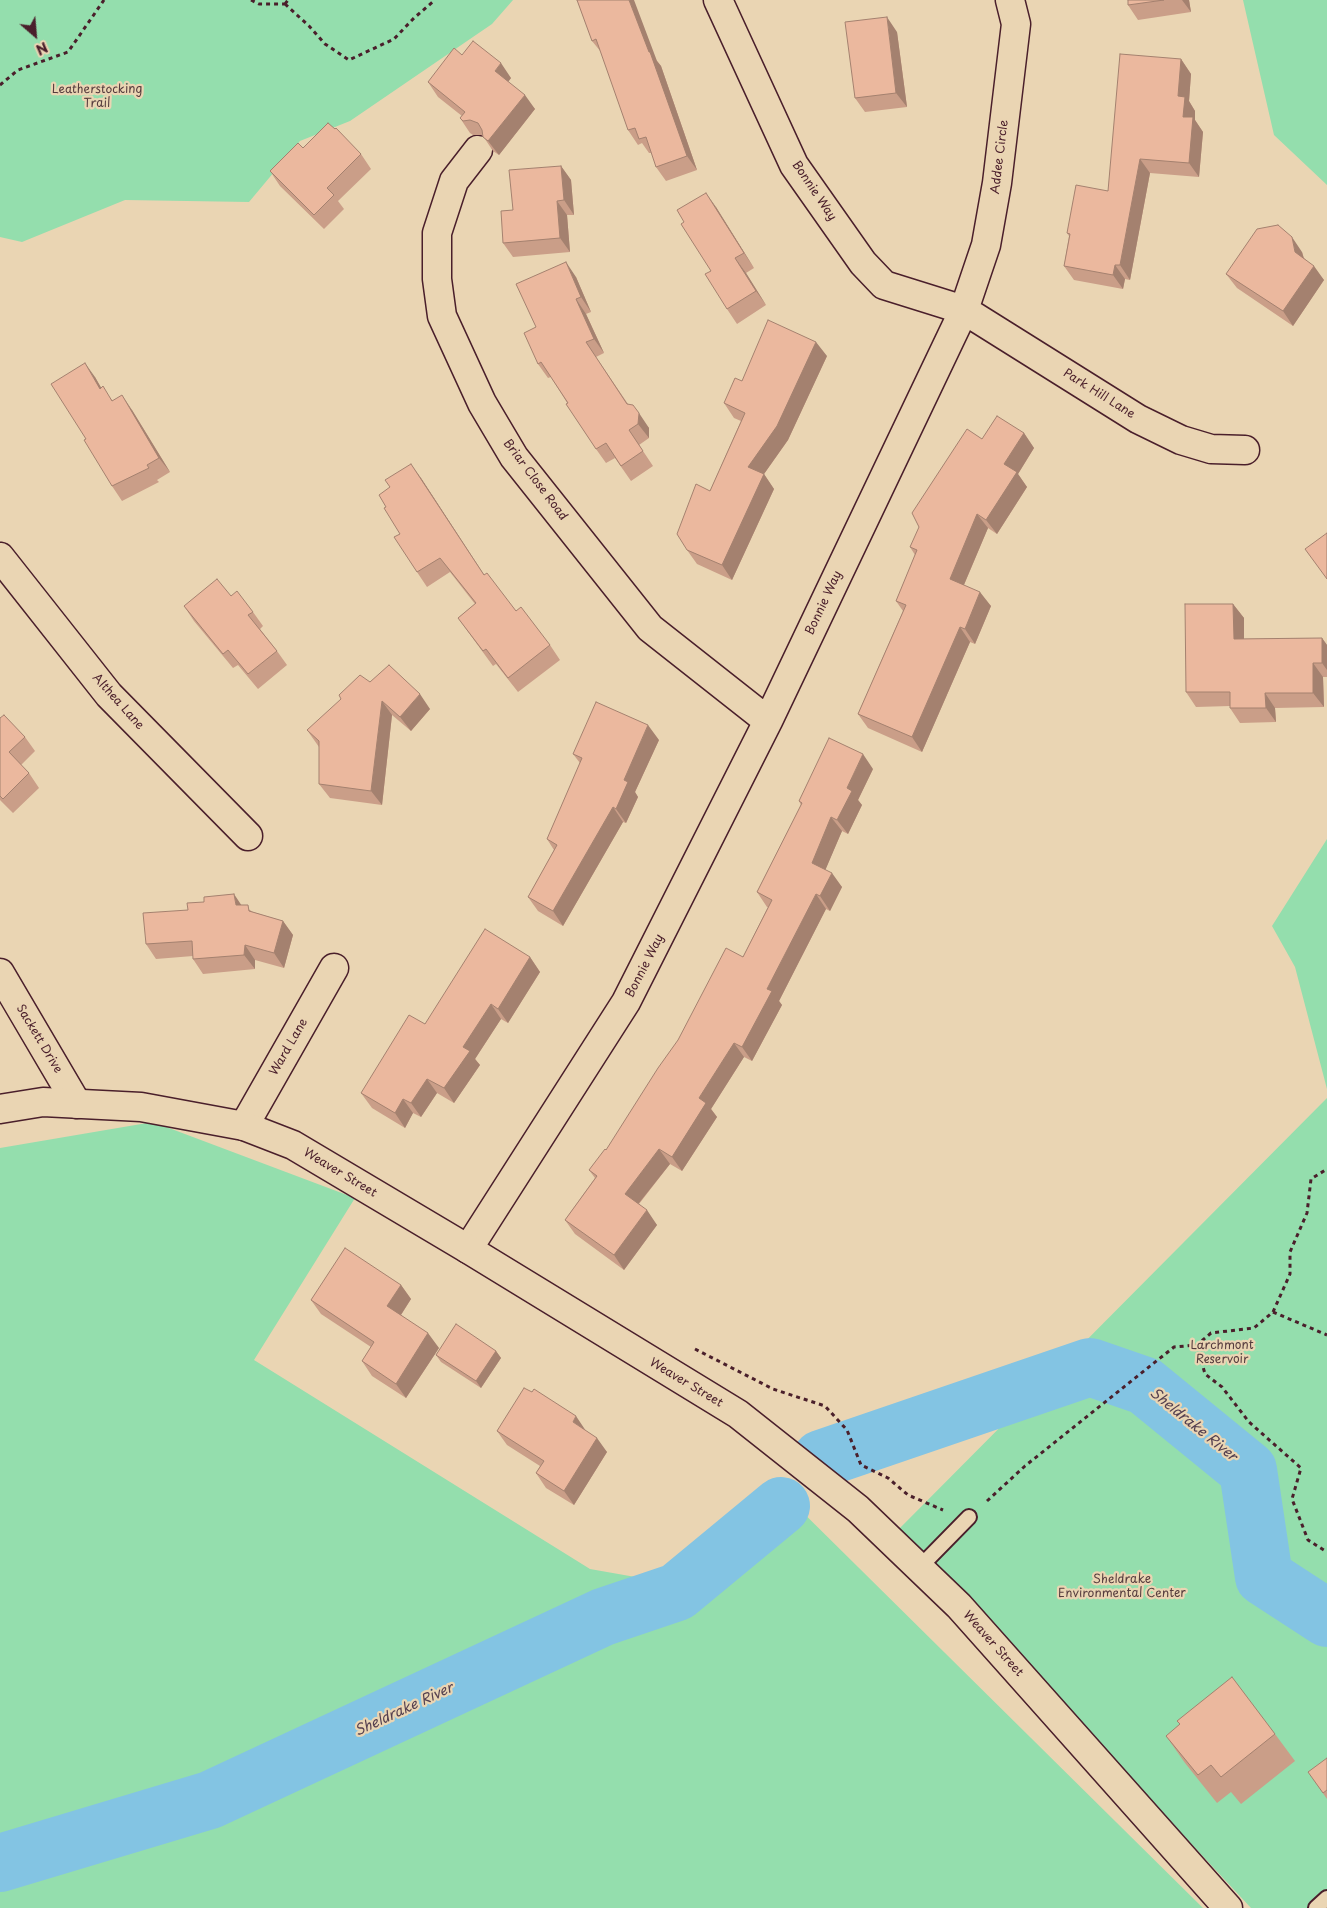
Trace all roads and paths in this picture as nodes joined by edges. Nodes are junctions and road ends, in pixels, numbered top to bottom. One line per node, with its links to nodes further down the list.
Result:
1 (104, 0): 8 (path)
2 (251, 0): 7 (path)
3 (288, 0): 7 (path)
4 (436, 0): 7 (path)
5 (718, 0): 10 (street, Bonnie Way)
6 (1010, 0): 10 (street, Addee Circle)
7 (285, 4)
8 (0, 85)
9 (478, 150): 13 (street, Briar Close Road)
10 (964, 310): 11 (street, Park Hill Lane); 13 (street, Bonnie Way)
11 (1245, 450)
12 (0, 557): 14 (street, Althea Lane)
13 (768, 721): 21 (street, Bonnie Way)
14 (248, 836)
15 (334, 968): 19 (street, Ward Lane)
16 (0, 973): 17 (street, Sackett Drive)
17 (77, 1104): 18 (street, Weaver Street); 19 (street, Weaver Street)
18 (0, 1109)
19 (244, 1126): 21 (street, Weaver Street)
20 (1327, 1169): 22 (path)
21 (468, 1249): 28 (street, Weaver Street)
22 (1273, 1312): 23 (path); 24 (path)
23 (1327, 1335)
24 (1198, 1344): 26 (path); 27 (path)
25 (692, 1348): 26 (path)
26 (969, 1516): 28 (lane)
27 (1327, 1552)
28 (919, 1568): 30 (street, Weaver Street)
29 (1327, 1898): 31 (lane)
30 (1228, 1908)
31 (1316, 1908)

